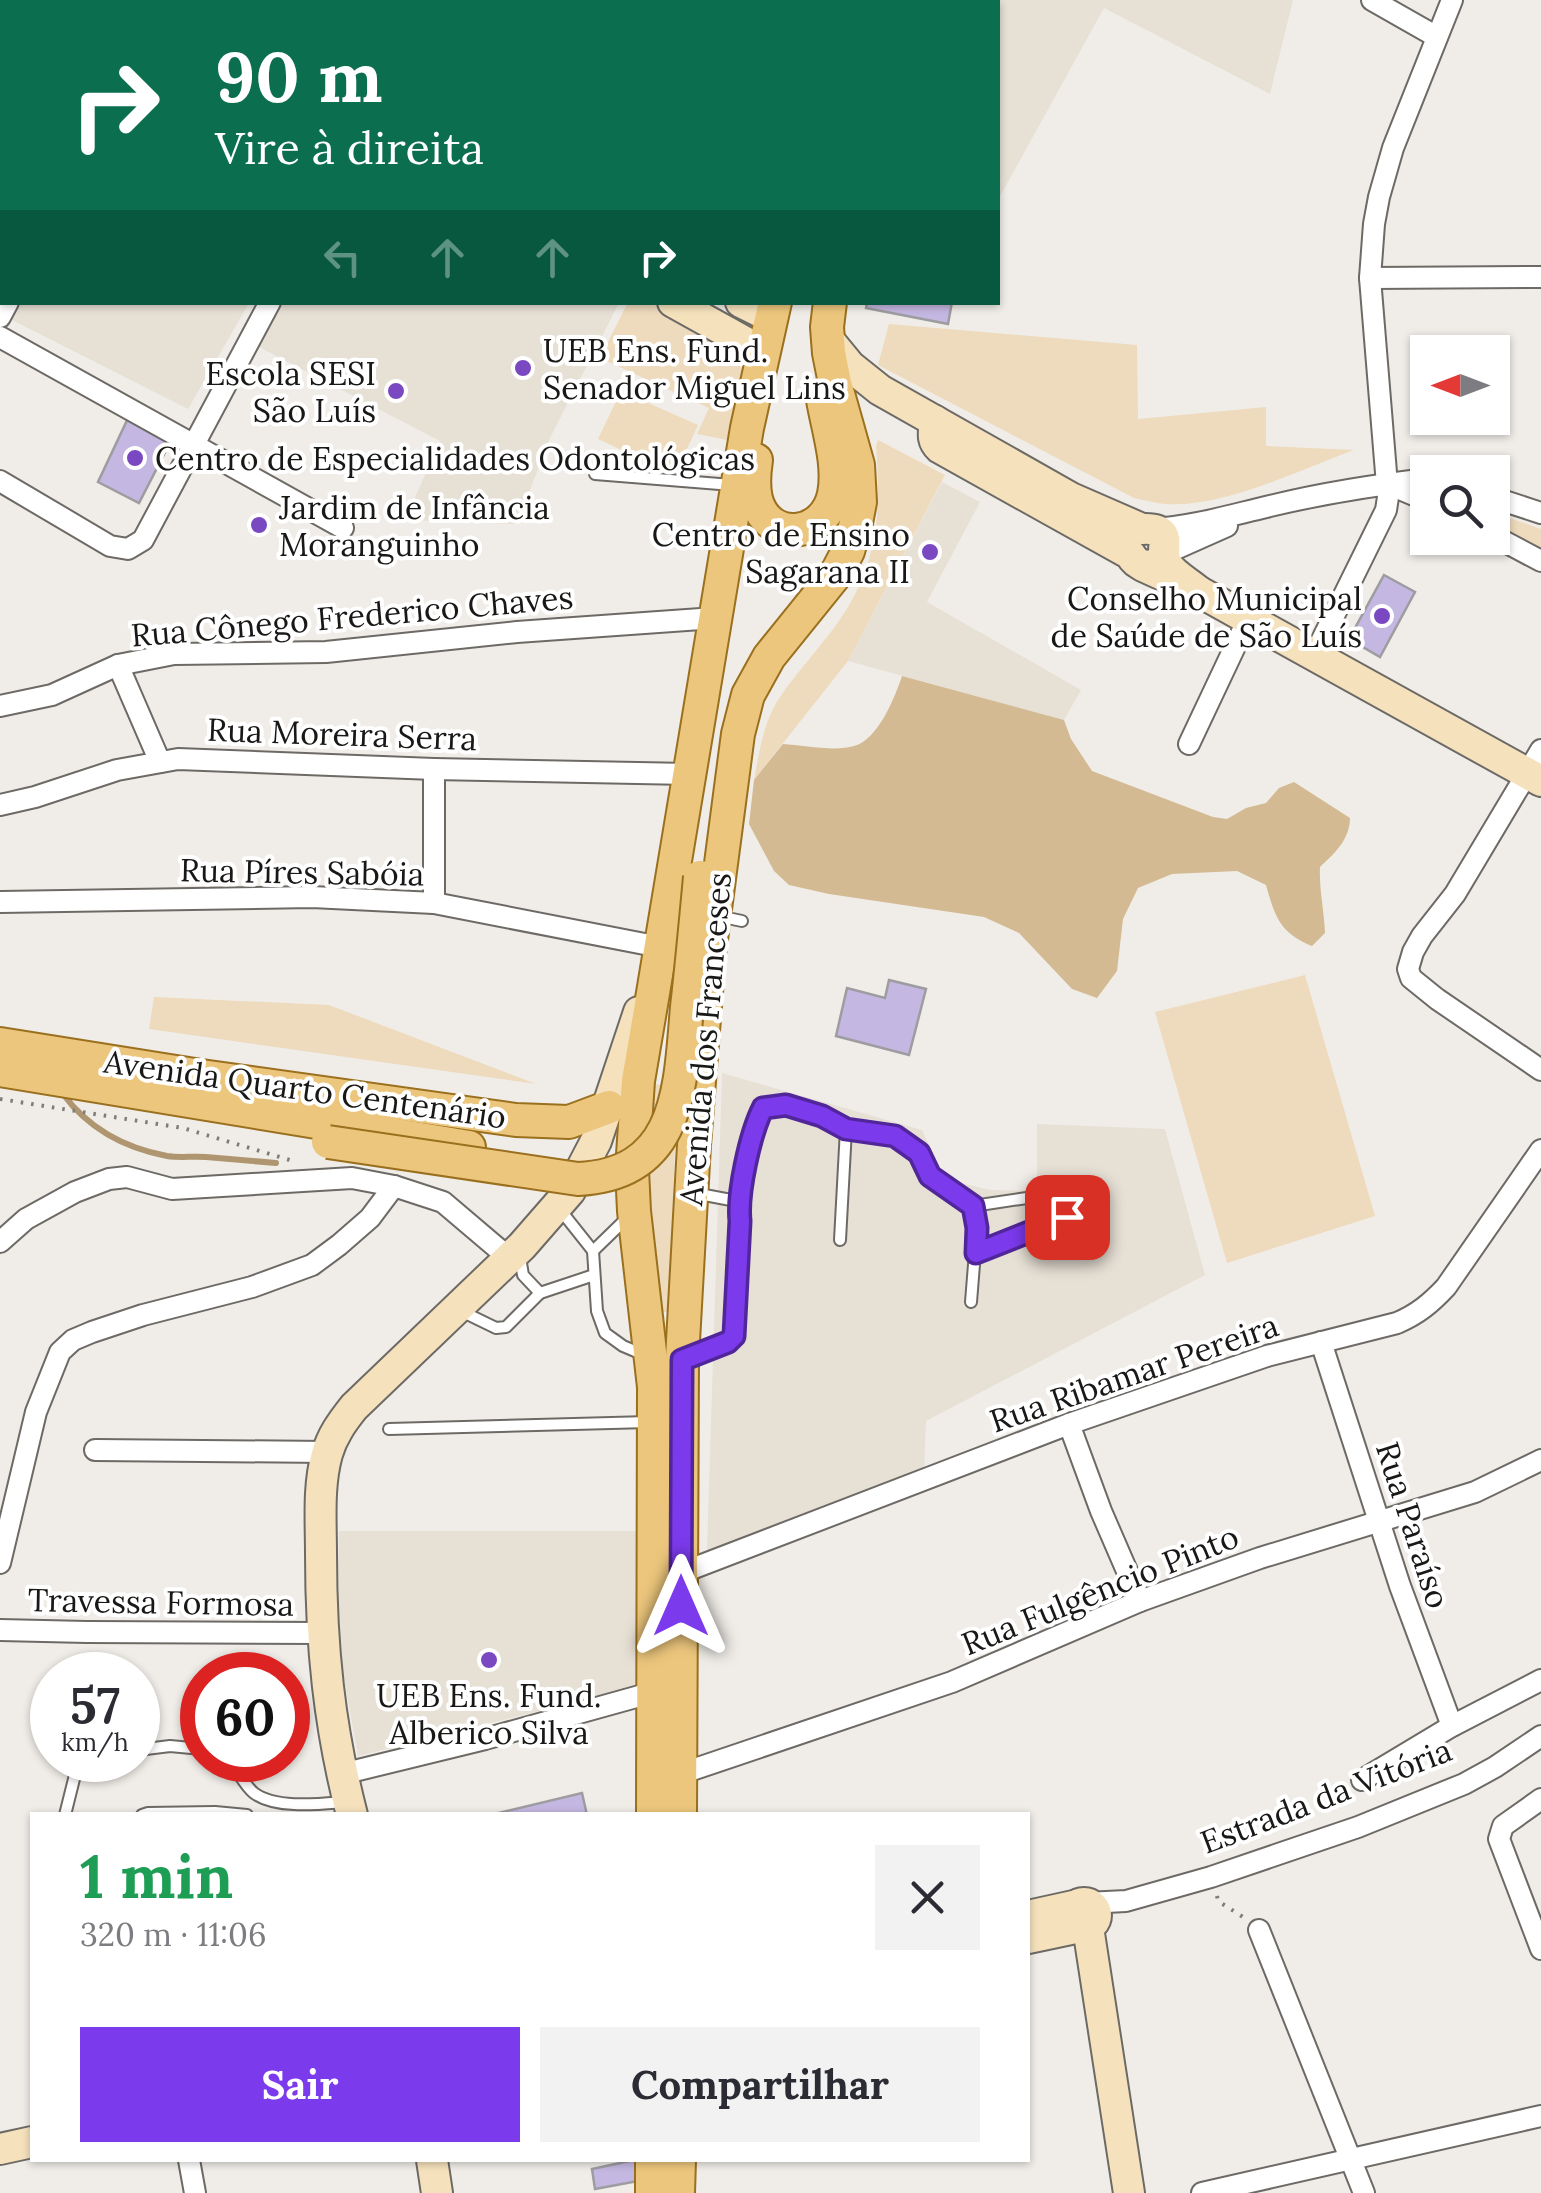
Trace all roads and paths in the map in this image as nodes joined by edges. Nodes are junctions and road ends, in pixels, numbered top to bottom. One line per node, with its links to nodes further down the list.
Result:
1 (1372, 0): 3 (street)
2 (1452, 0): 3 (street)
3 (1437, 37): 5 (street)
4 (1541, 277): 5 (street)
5 (1370, 278): 18 (street)
6 (268, 305): 14 (street)
7 (678, 305): 13 (street)
8 (830, 305): 10 (main road)
9 (830, 305): 12 (main road, Avenida dos Franceses)
10 (776, 308): 13 (main road, Avenida dos Franceses)
11 (0, 337): 14 (street)
12 (827, 338): 25 (street); 27 (main road, Avenida dos Franceses)
13 (763, 352): 19 (main road, Avenida dos Franceses)
14 (194, 445): 16 (street); 23 (street)
15 (595, 474): 19 (lane)
16 (0, 480)
17 (1410, 481): 18 (street)
18 (1386, 484): 20 (street); 25 (street); 30 (street)
19 (738, 486): 28 (main road, Avenida dos Franceses)
20 (1410, 494)
21 (1510, 504): 22 (street)
22 (1541, 513)
23 (343, 528)
24 (1510, 545): 26 (street)
25 (1149, 548): 29 (street)
26 (1541, 561)
27 (843, 562): 45 (main road, bridge); 52 (main road, Avenida dos Franceses)
28 (715, 618): 31 (street, Rua Cônego Frederico Chaves); 37 (main road, Avenida dos Franceses)
29 (1248, 618): 30 (street); 33 (street)
30 (1314, 656): 36 (street)
31 (118, 665): 32 (street, Rua Cônego Frederico Chaves); 34 (street)
32 (0, 706)
33 (1189, 744)
34 (160, 762): 35 (street, Rua Moreira Serra); 38 (street, Rua Moreira Serra)
35 (434, 768): 37 (street, Rua Moreira Serra); 40 (street)
36 (1537, 768): 44 (street)
37 (689, 774): 41 (main road, Avenida dos Franceses)
38 (0, 805)
39 (0, 902): 40 (street, Rua Píres Sabóia)
40 (434, 904): 41 (street, Rua Píres Sabóia)
41 (660, 947): 47 (street); 57 (main road, Avenida dos Franceses)
42 (0, 1044): 45 (main road, Avenida Quarto Centenário)
43 (0, 1070): 45 (main road, Avenida Quarto Centenário)
44 (1541, 1070)
45 (198, 1088): 47 (main road, Avenida Quarto Centenário); 54 (main road, Avenida Quarto Centenário)
46 (0, 1099): 50 (path)
47 (609, 1107): 54 (street)
48 (846, 1129): 55 (lane); 56 (lane); 59 (lane)
49 (1541, 1150): 68 (street, Rua Ribamar Pereira)
50 (295, 1162)
51 (394, 1186): 60 (street); 62 (street); 77 (street)
52 (690, 1192): 56 (lane); 69 (main road, Avenida dos Franceses)
53 (1060, 1193): 55 (lane)
54 (564, 1199): 61 (lane); 62 (street)
55 (973, 1206): 63 (lane)
56 (739, 1207): 69 (lane)
57 (634, 1211): 61 (lane); 69 (main road, Avenida dos Franceses)
58 (1067, 1217): 63 (lane)
59 (840, 1240)
60 (0, 1242)
61 (593, 1251): 64 (lane)
62 (516, 1252): 65 (lane); 67 (street)
63 (976, 1253): 66 (lane)
64 (594, 1275): 65 (lane); 69 (lane)
65 (540, 1294): 67 (lane)
66 (972, 1302)
67 (456, 1308): 74 (street)
68 (1321, 1342): 71 (street, Rua Ribamar Pereira); 76 (street, Rua Paraíso)
69 (667, 1359): 70 (main road, Avenida dos Franceses); 78 (main road, Avenida dos Franceses)
70 (655, 1421): 72 (lane); 83 (main road, Avenida dos Franceses)
71 (1069, 1424): 78 (street, Rua Ribamar Pereira); 79 (street)
72 (389, 1429)
73 (94, 1450): 74 (street)
74 (327, 1452): 81 (street)
75 (1541, 1460): 76 (street, Rua Fulgêncio Pinto)
76 (1380, 1520): 79 (street, Rua Fulgêncio Pinto); 84 (street, Rua Paraíso)
77 (0, 1563)
78 (681, 1573): 86 (main road, Avenida dos Franceses)
79 (1140, 1601): 86 (street, Rua Fulgêncio Pinto)
80 (0, 1630): 81 (street, Travessa Formosa)
81 (322, 1633): 91 (street)
82 (1541, 1680): 84 (street)
83 (654, 1692): 91 (street); 95 (main road, Avenida dos Franceses)
84 (1452, 1726): 87 (street)
85 (1541, 1736): 97 (street, Estrada da Vitória)
86 (680, 1774): 96 (main road, Avenida dos Franceses)
87 (1362, 1780)
88 (73, 1782): 93 (lane)
89 (244, 1782): 90 (lane)
90 (257, 1796): 91 (lane); 94 (lane)
91 (348, 1797)
92 (1541, 1799): 102 (street)
93 (66, 1812)
94 (245, 1812)
95 (653, 1812)
96 (680, 1812)
97 (1212, 1878): 99 (street, Estrada da Vitória); 100 (path)
98 (1030, 1916): 99 (street, Estrada da Vitória)
99 (1085, 1917): 101 (street, Estrada da Vitória); 115 (street)
100 (1258, 1930): 106 (street)
101 (1030, 1937)
102 (1541, 1948)
103 (1541, 2116): 106 (street)
104 (30, 2142): 105 (street)
105 (0, 2148)
106 (1350, 2159): 116 (street); 117 (street)
107 (190, 2162): 111 (street)
108 (432, 2162): 112 (street)
109 (652, 2162): 113 (main road)
110 (678, 2162): 114 (main road)
111 (195, 2193)
112 (437, 2193)
113 (652, 2193)
114 (678, 2193)
115 (1129, 2193)
116 (1202, 2193)
117 (1364, 2193)

